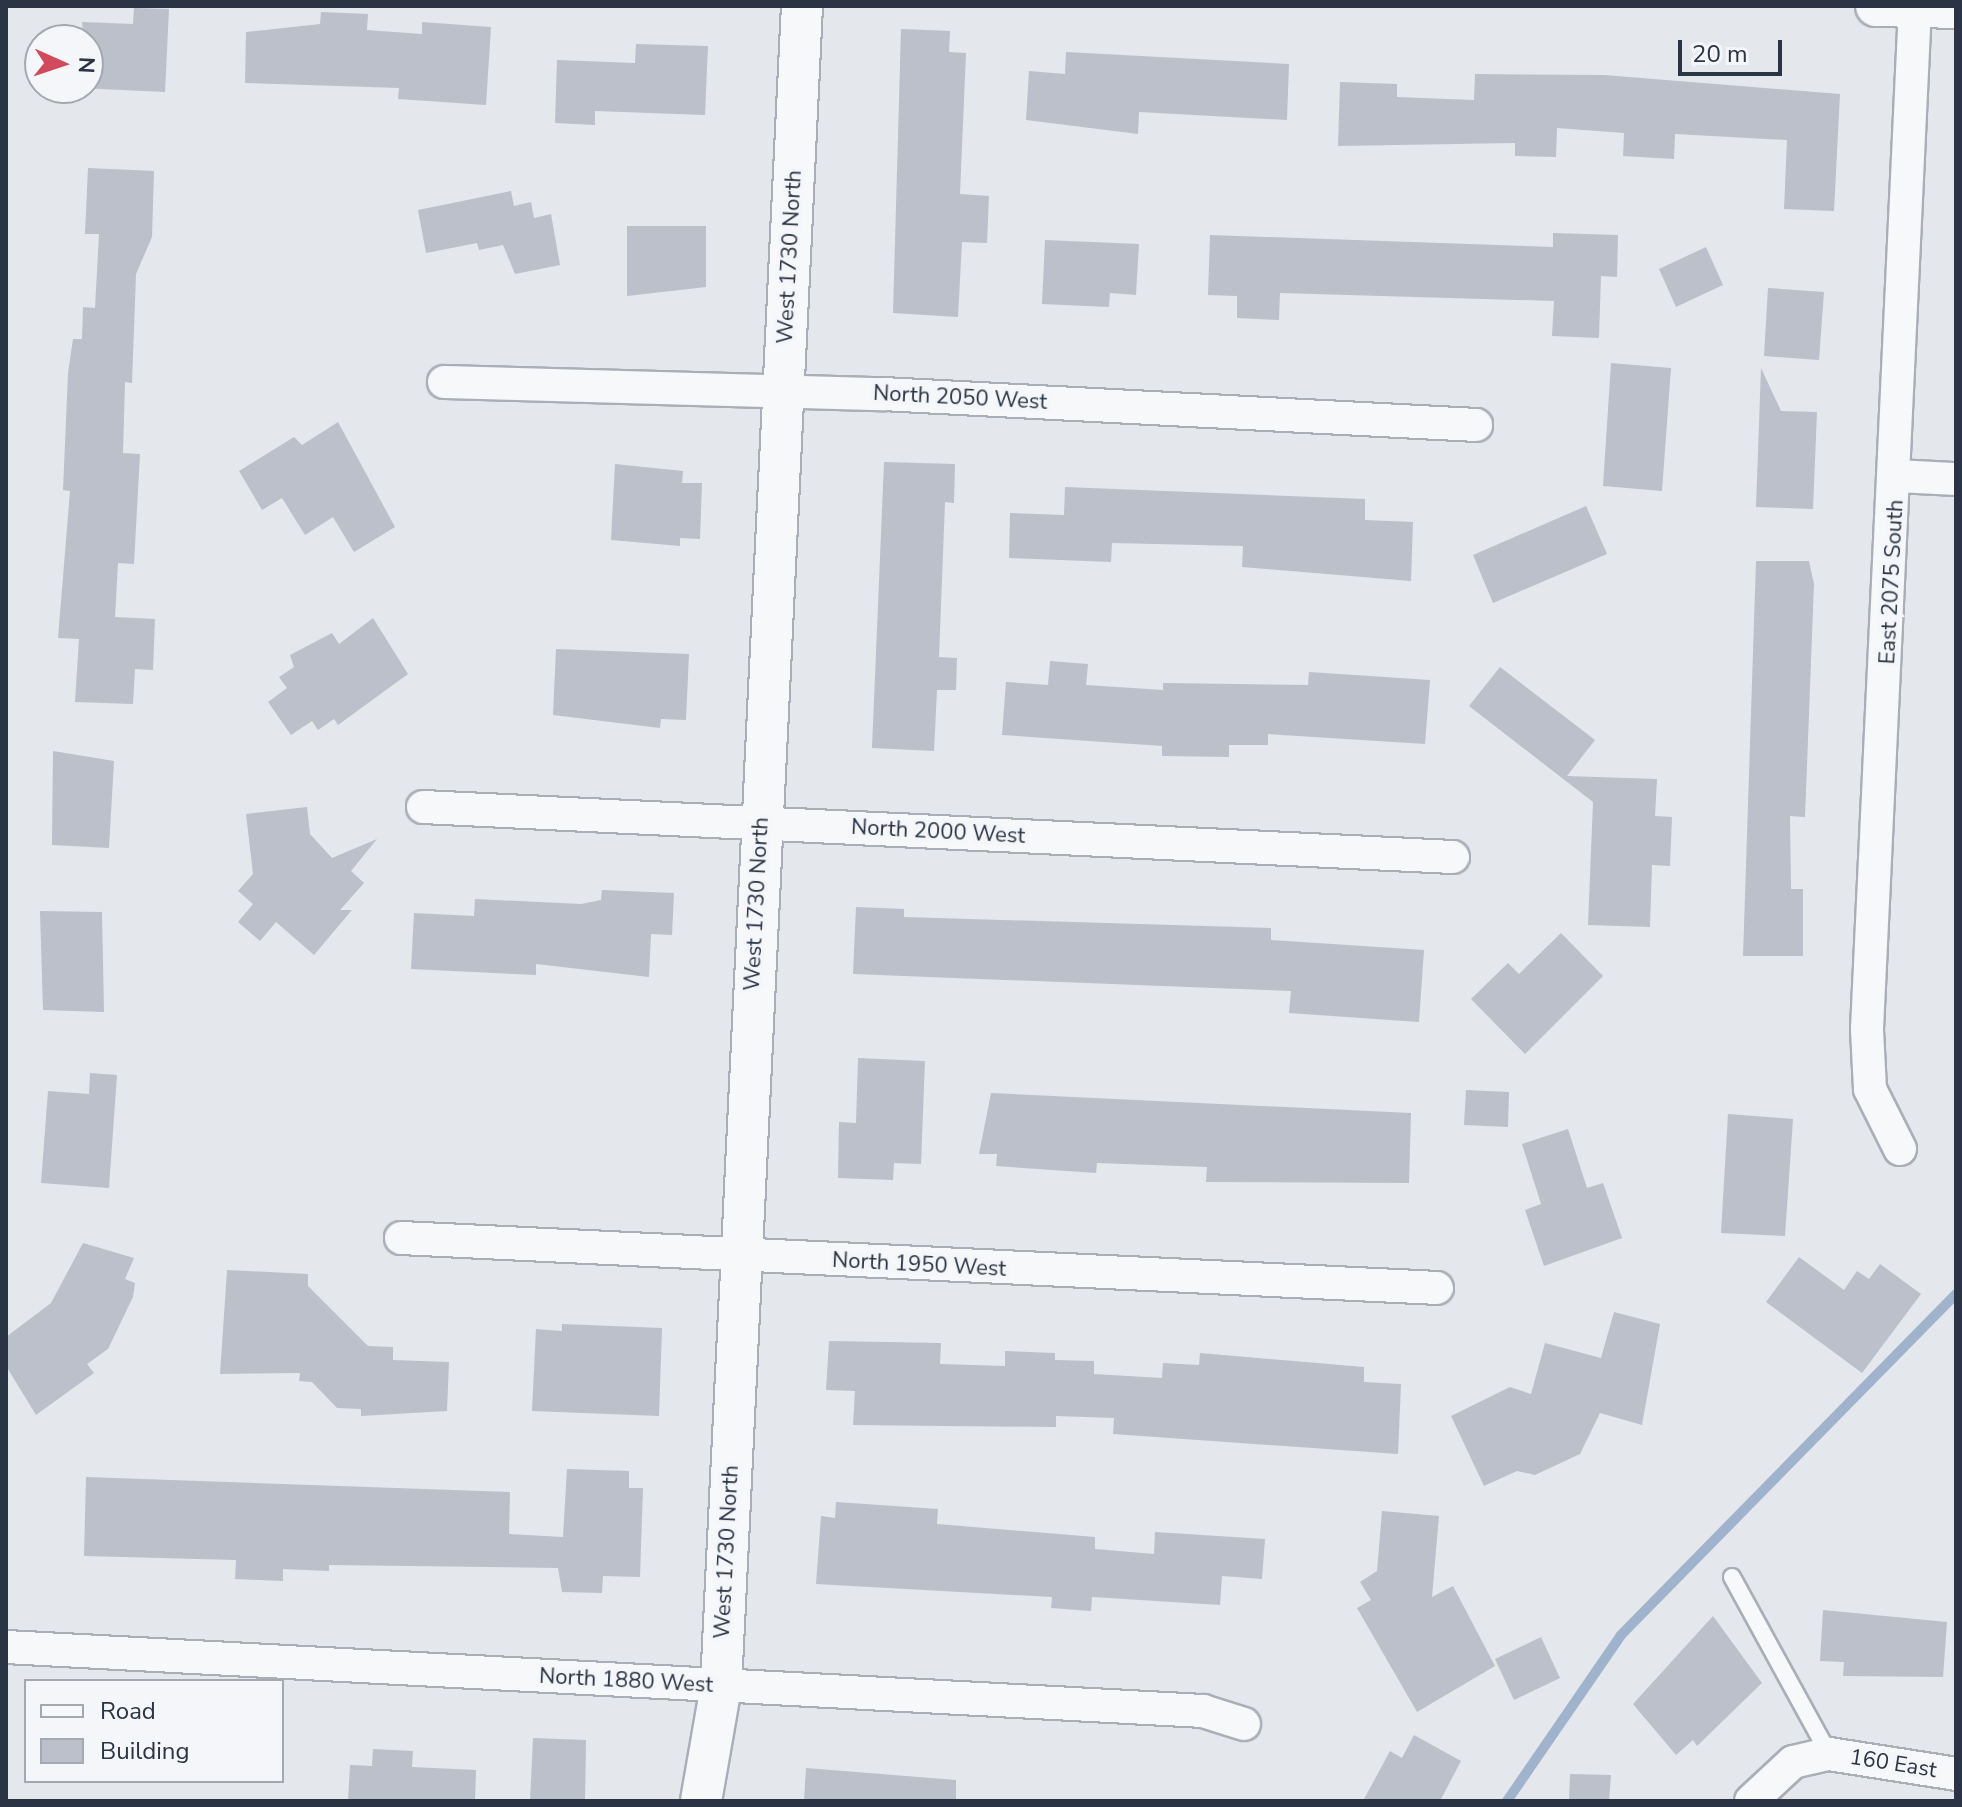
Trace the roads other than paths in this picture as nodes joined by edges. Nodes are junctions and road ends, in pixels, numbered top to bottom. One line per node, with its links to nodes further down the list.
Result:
1 (802, 6): 6 (street, West 1730 North)
2 (1876, 6): 3 (street)
3 (1915, 7): 4 (street); 8 (street, East 2075 South)
4 (1956, 8)
5 (444, 382): 6 (street, North 2050 West)
6 (783, 391): 7 (street, North 2050 West); 11 (street, West 1730 North)
7 (1476, 425)
8 (1898, 476): 9 (street); 13 (street, East 2075 South)
9 (1956, 479)
10 (423, 807): 11 (street, North 2000 West)
11 (761, 824): 12 (street, North 2000 West); 15 (street, West 1730 North)
12 (1453, 857)
13 (1900, 1149)
14 (401, 1238): 15 (street, North 1950 West)
15 (740, 1257): 16 (street, North 1950 West); 19 (street, West 1730 North)
16 (1437, 1288)
17 (1732, 1577): 21 (lane)
18 (6, 1647): 19 (street, North 1880 West)
19 (721, 1686): 20 (street, North 1880 West); 23 (street, West 1730 North)
20 (1244, 1724)
21 (1829, 1754): 22 (street, 160 East); 24 (street)
22 (1956, 1774)
23 (701, 1801)
24 (1751, 1801)

